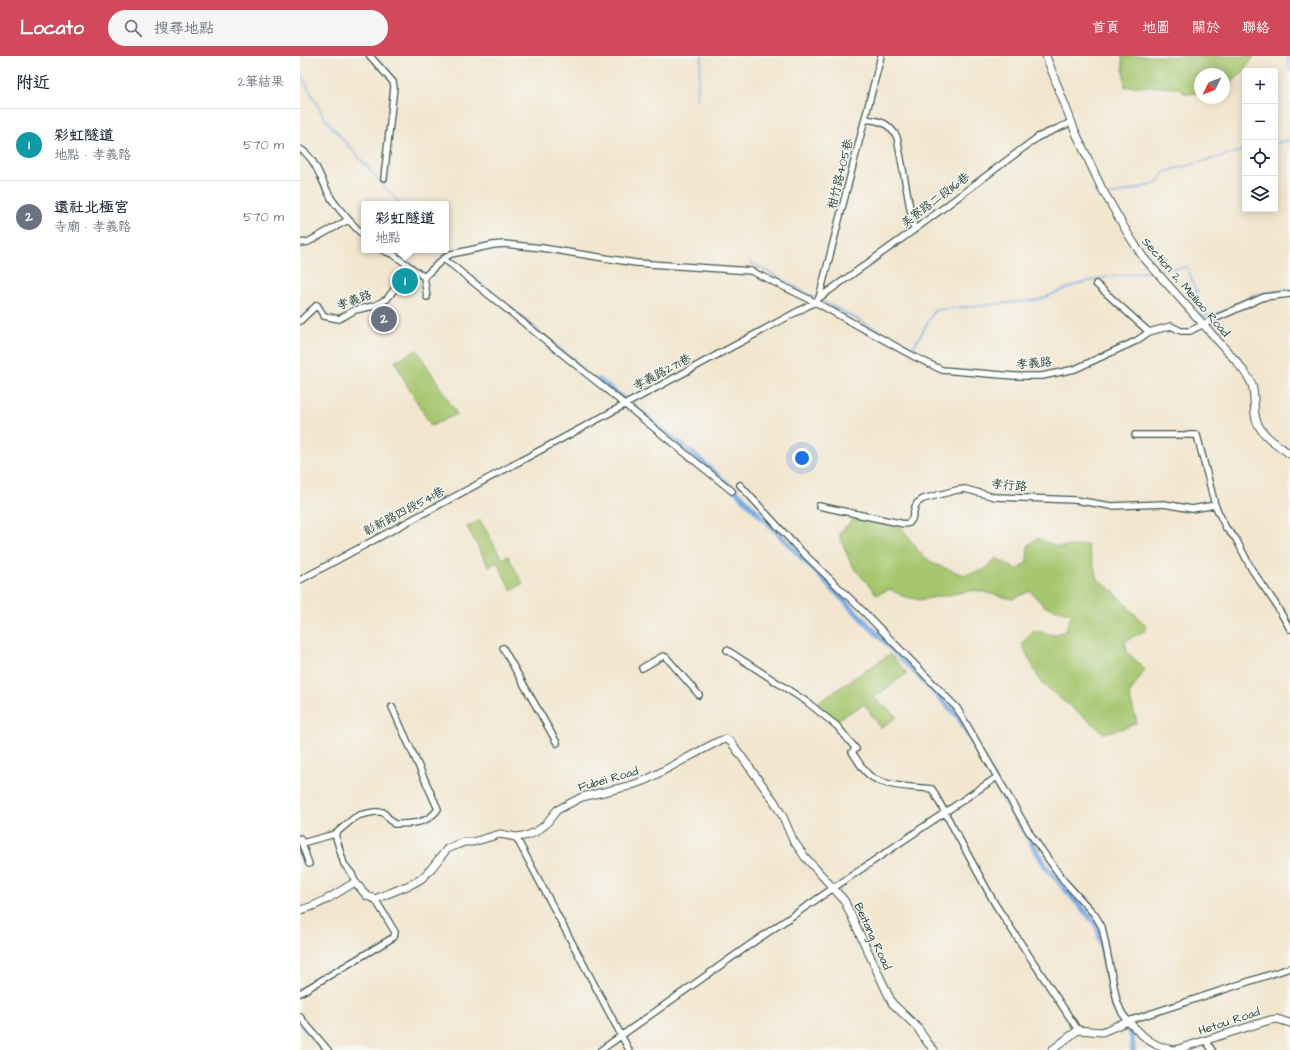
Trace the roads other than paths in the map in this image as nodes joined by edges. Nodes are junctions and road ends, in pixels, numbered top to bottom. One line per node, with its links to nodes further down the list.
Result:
1 (370, 56): 7 (street)
2 (881, 56): 4 (street, 柑竹路405巷)
3 (1046, 56): 5 (street, Section 2, Meiliao Road)
4 (865, 119): 9 (street); 19 (street, 柑竹路405巷)
5 (1072, 122): 9 (street, 美寮路二段116巷); 21 (street, Section 2, Meiliao Road)
6 (300, 149): 8 (street)
7 (384, 178)
8 (348, 220): 10 (street); 11 (street)
9 (914, 230): 19 (street, 美寮路二段116巷)
10 (361, 233)
11 (300, 243)
12 (389, 253): 14 (street)
13 (443, 259): 15 (street); 19 (street, 孝義路); 23 (street)
14 (411, 267): 15 (street); 20 (street, 孝義路)
15 (424, 277): 18 (street)
16 (1096, 284): 22 (street)
17 (1290, 294): 21 (street, 孝義路)
18 (427, 297)
19 (817, 300): 22 (street, 孝義路); 23 (street, 孝義路271巷)
20 (300, 321)
21 (1203, 324): 22 (street, 孝義路); 25 (street, Section 2, Meiliao Road)
22 (1149, 332)
23 (624, 405): 26 (street, 孝義路271巷); 28 (street)
24 (1135, 435): 29 (street)
25 (1290, 454)
26 (519, 461): 31 (street, 彰新路四段541巷)
27 (740, 485): 40 (street)
28 (732, 491)
29 (1215, 504): 30 (street, 孝行路); 32 (street)
30 (820, 506)
31 (300, 580)
32 (1290, 629)
33 (503, 648): 38 (street)
34 (728, 650): 41 (street)
35 (642, 668): 36 (street)
36 (700, 695)
37 (392, 707): 42 (street)
38 (557, 742)
39 (698, 752): 43 (street, Fubei Road); 47 (street, Beitang Road)
40 (997, 777): 41 (street); 53 (street)
41 (945, 813): 47 (street); 55 (street)
42 (335, 834): 44 (street); 46 (street)
43 (516, 837): 48 (street, Fubei Road); 56 (street)
44 (301, 840): 45 (street)
45 (309, 864)
46 (355, 882): 48 (street); 49 (street)
47 (834, 889): 56 (street); 61 (street, Beitang Road)
48 (375, 899): 51 (street)
49 (300, 910)
50 (1290, 968): 53 (street)
51 (300, 993)
52 (300, 1017): 58 (street)
53 (1128, 1021): 55 (street); 63 (street, Hetou Road)
54 (1290, 1023): 57 (street, Hetou Road)
55 (1078, 1030): 62 (street)
56 (622, 1035): 59 (street); 60 (street)
57 (1205, 1040): 63 (street, Hetou Road); 64 (street)
58 (328, 1050)
59 (601, 1050)
60 (629, 1050)
61 (934, 1050)
62 (1052, 1050)
63 (1174, 1050)
64 (1212, 1050)

